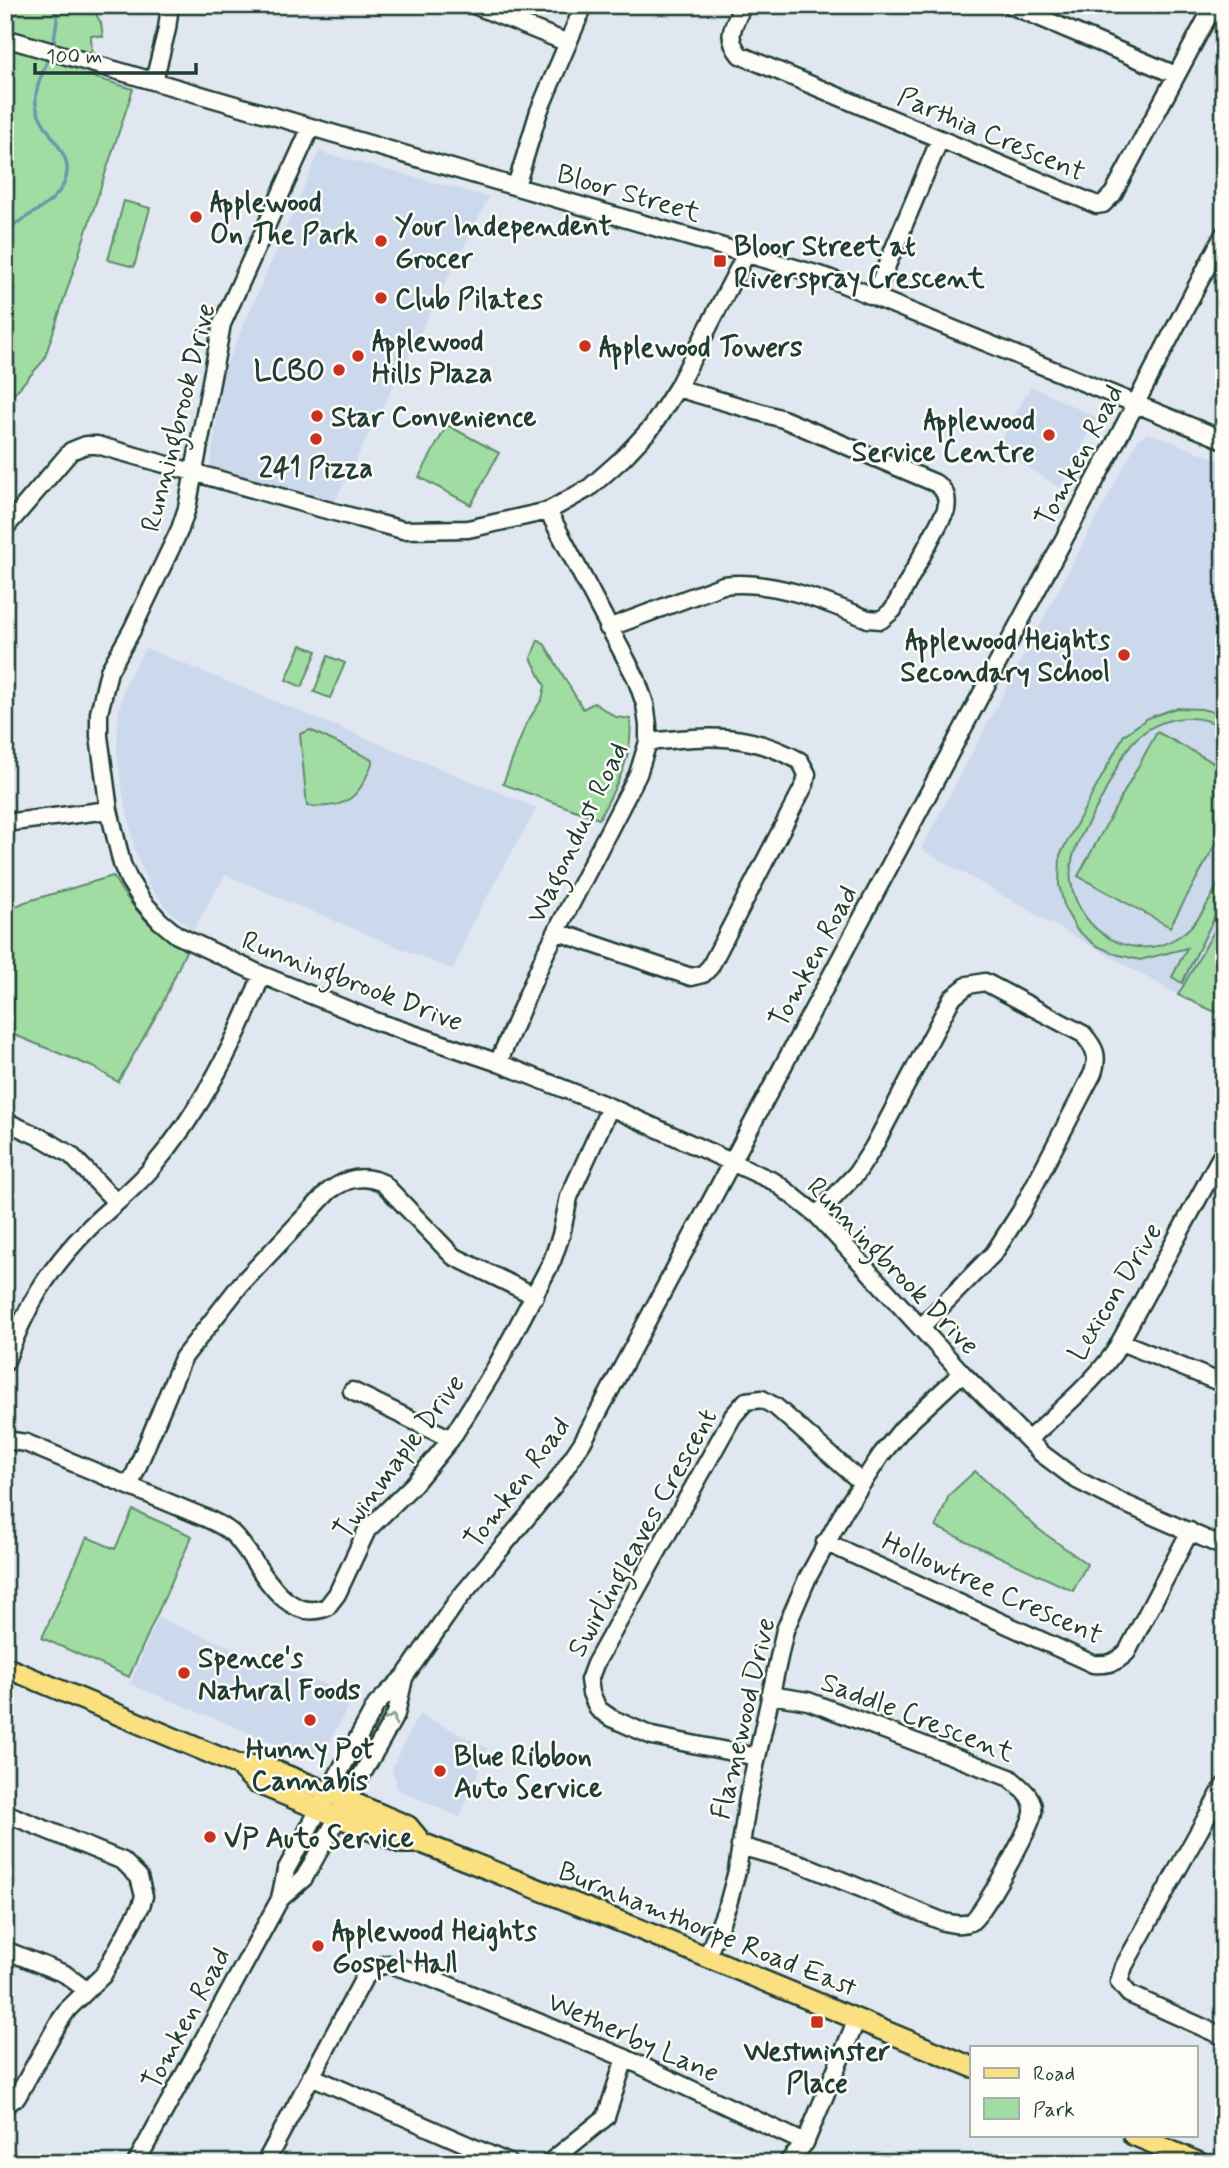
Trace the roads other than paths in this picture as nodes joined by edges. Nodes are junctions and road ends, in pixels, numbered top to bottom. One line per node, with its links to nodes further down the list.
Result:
1 (170, 5): 10 (street)
2 (474, 5): 8 (street)
3 (584, 5): 8 (street)
4 (743, 5): 12 (street, Parthia Crescent)
5 (1010, 5): 9 (street)
6 (1214, 5): 9 (street, Parthia Crescent)
7 (5, 37): 10 (street, Bloor Street)
8 (568, 43): 13 (street)
9 (1176, 75): 12 (street, Parthia Crescent)
10 (154, 81): 11 (street, Bloor Street)
11 (311, 127): 13 (street, Bloor Street); 20 (street, Runningbrook Drive)
12 (940, 139): 16 (street)
13 (516, 186): 15 (street, Bloor Street)
14 (1224, 234): 18 (street, Tomken Road)
15 (746, 254): 16 (street, Bloor Street); 17 (street)
16 (874, 296): 18 (street, Bloor Street)
17 (677, 388): 21 (street); 23 (street)
18 (1136, 403): 19 (street, Bloor Street); 33 (street, Tomken Road)
19 (1224, 440)
20 (194, 472): 21 (street); 22 (street); 25 (street, Runningbrook Drive)
21 (548, 511): 23 (street, Wagondust Road)
22 (5, 528)
23 (608, 628): 24 (street, Wagondust Road)
24 (648, 742): 27 (street, Wagondust Road); 27 (street)
25 (109, 810): 26 (street); 28 (street, Runningbrook Drive)
26 (5, 823)
27 (558, 932): 29 (street, Wagondust Road)
28 (262, 975): 29 (street, Runningbrook Drive); 34 (street)
29 (498, 1063): 30 (street, Runningbrook Drive)
30 (610, 1107): 33 (street, Runningbrook Drive); 36 (street, Twinmaple Drive)
31 (5, 1121): 34 (street)
32 (1224, 1151): 38 (street, Lexicon Drive)
33 (732, 1163): 35 (street, Runningbrook Drive); 52 (street, Tomken Road)
34 (116, 1202): 39 (street)
35 (817, 1215): 37 (street, Runningbrook Drive); 37 (street)
36 (535, 1296): 43 (street, Twinmaple Drive); 47 (street)
37 (921, 1327): 40 (street, Runningbrook Drive)
38 (1121, 1342): 41 (street); 45 (street, Lexicon Drive)
39 (5, 1363)
40 (962, 1373): 45 (street, Runningbrook Drive); 46 (street, Flamewood Drive)
41 (1224, 1384)
42 (352, 1391): 43 (street)
43 (451, 1439): 47 (street, Twinmaple Drive)
44 (5, 1440): 47 (street, Twinmaple Drive)
45 (1028, 1440): 48 (street, Runningbrook Drive)
46 (861, 1482): 49 (street, Flamewood Drive); 54 (street, Swirlingleaves Crescent)
47 (131, 1485)
48 (1191, 1531): 49 (street, Hollowtree Crescent); 50 (street, Runningbrook Drive)
49 (825, 1542): 53 (street, Flamewood Drive)
50 (1224, 1547)
51 (5, 1667): 56 (main road, Burnhamthorpe Road East)
52 (405, 1676): 56 (street, Tomken Road); 57 (street, Tomken Road, one-way to 52)
53 (770, 1695): 54 (street, Flamewood Drive); 59 (street, Saddle Crescent)
54 (757, 1756): 59 (street, Flamewood Drive)
55 (1224, 1786): 65 (street)
56 (323, 1800): 57 (main road, Burnhamthorpe Road East); 60 (street, Tomken Road)
57 (343, 1809): 60 (street, Tomken Road); 62 (main road, Burnhamthorpe Road East)
58 (5, 1813): 63 (street)
59 (740, 1846): 62 (street, Flamewood Drive)
60 (280, 1899): 72 (street, Tomken Road)
61 (5, 1950): 63 (street)
62 (707, 1957): 64 (main road, Burnhamthorpe Road East)
63 (86, 1990): 69 (street)
64 (857, 2019): 67 (main road, Burnhamthorpe Road East); 71 (street)
65 (1224, 2037)
66 (625, 2059): 68 (street, Wetherby Lane); 71 (street, Wetherby Lane); 75 (street)
67 (970, 2066)
68 (311, 2076): 73 (street, Wetherby Lane); 74 (street)
69 (5, 2105)
70 (1135, 2136): 77 (main road)
71 (805, 2143): 76 (street)
72 (136, 2163)
73 (265, 2163)
74 (509, 2163)
75 (549, 2163)
76 (787, 2163)
77 (1200, 2163)

